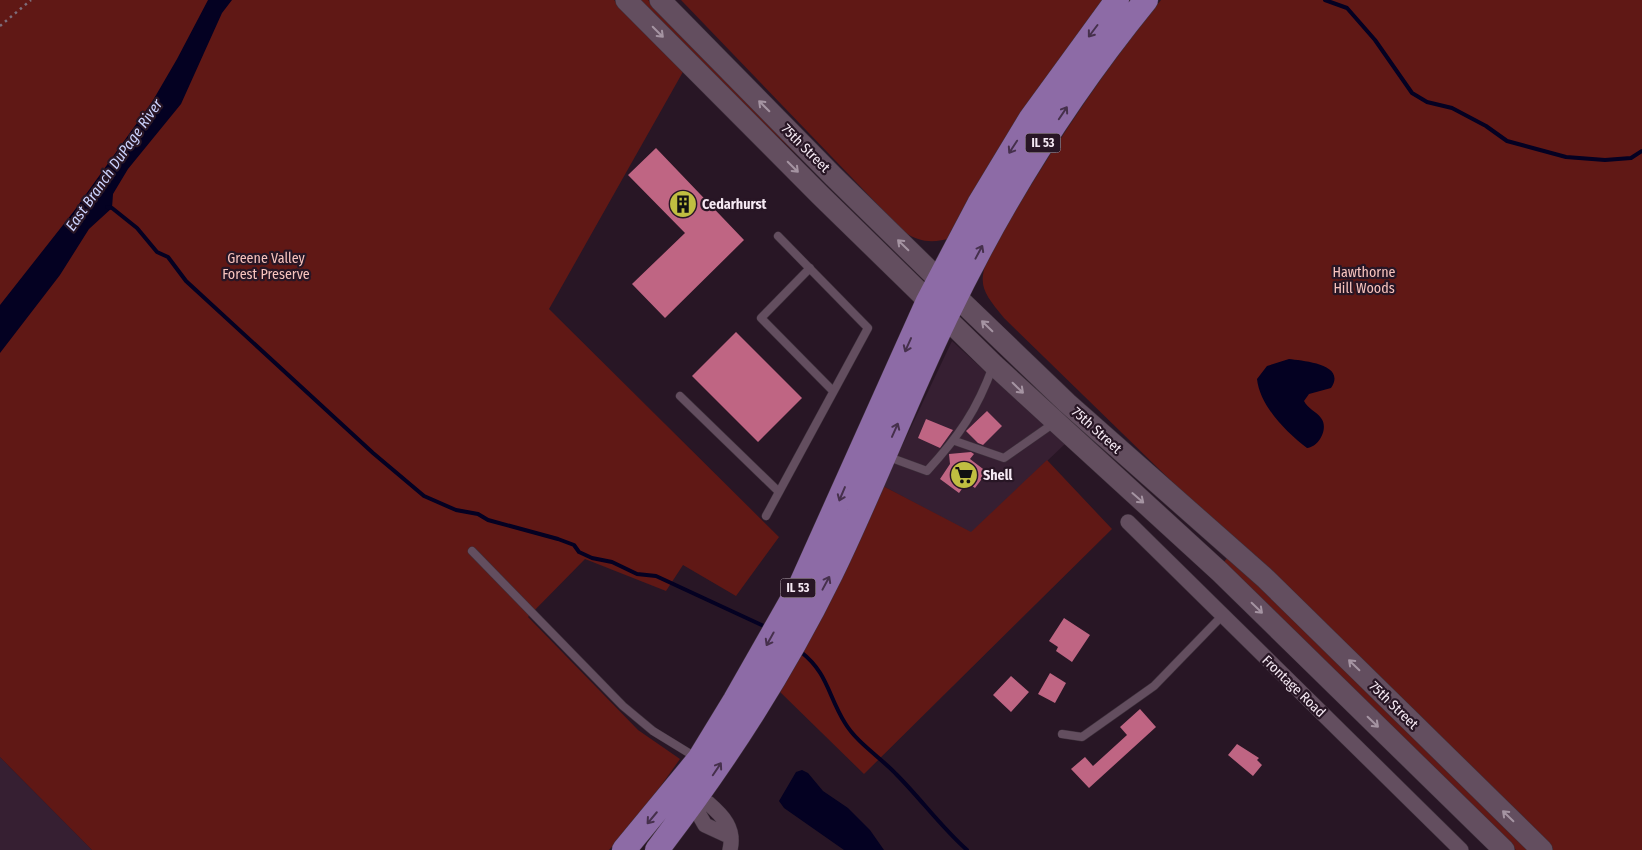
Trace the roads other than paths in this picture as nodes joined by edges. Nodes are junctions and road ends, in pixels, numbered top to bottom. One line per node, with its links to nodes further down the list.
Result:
1 (626, 0): 9 (main road, 75th Street, one-way to 9)
2 (660, 0): 7 (main road, 75th Street, one-way to 2)
3 (1117, 0): 7 (main road, IL 53, one-way to 7)
4 (1146, 0): 8 (main road, IL 53, one-way to 4)
5 (778, 236): 6 (lane)
6 (810, 268): 12 (lane); 12 (lane)
7 (938, 279): 8 (main road, 75th Street); 9 (main road, IL 53)
8 (956, 296): 10 (main road, IL 53); 30 (main road, 75th Street, one-way to 8)
9 (928, 301): 10 (main road, 75th Street); 23 (main road, IL 53, one-way to 23)
10 (945, 318): 11 (main road, 75th Street); 16 (main road, IL 53, one-way to 10)
11 (994, 364): 14 (main road, 75th Street, one-way to 14); 15 (lane)
12 (833, 391): 17 (lane)
13 (680, 396): 17 (lane)
14 (1054, 422): 15 (lane); 29 (main road, 75th Street, one-way to 29)
15 (955, 441): 16 (lane)
16 (883, 455): 24 (main road, IL 53, one-way to 16)
17 (779, 492): 18 (lane)
18 (766, 516)
19 (1128, 522): 21 (street, Frontage Road)
20 (472, 550): 23 (lane)
21 (1222, 616): 22 (lane); 28 (street, Frontage Road)
22 (1062, 734)
23 (699, 759): 24 (main road, IL 53)
24 (683, 797): 25 (street); 26 (main road, IL 53, one-way to 26); 27 (main road, IL 53)
25 (730, 843)
26 (624, 850)
27 (657, 850)
28 (1461, 850)
29 (1504, 850)
30 (1542, 850)

